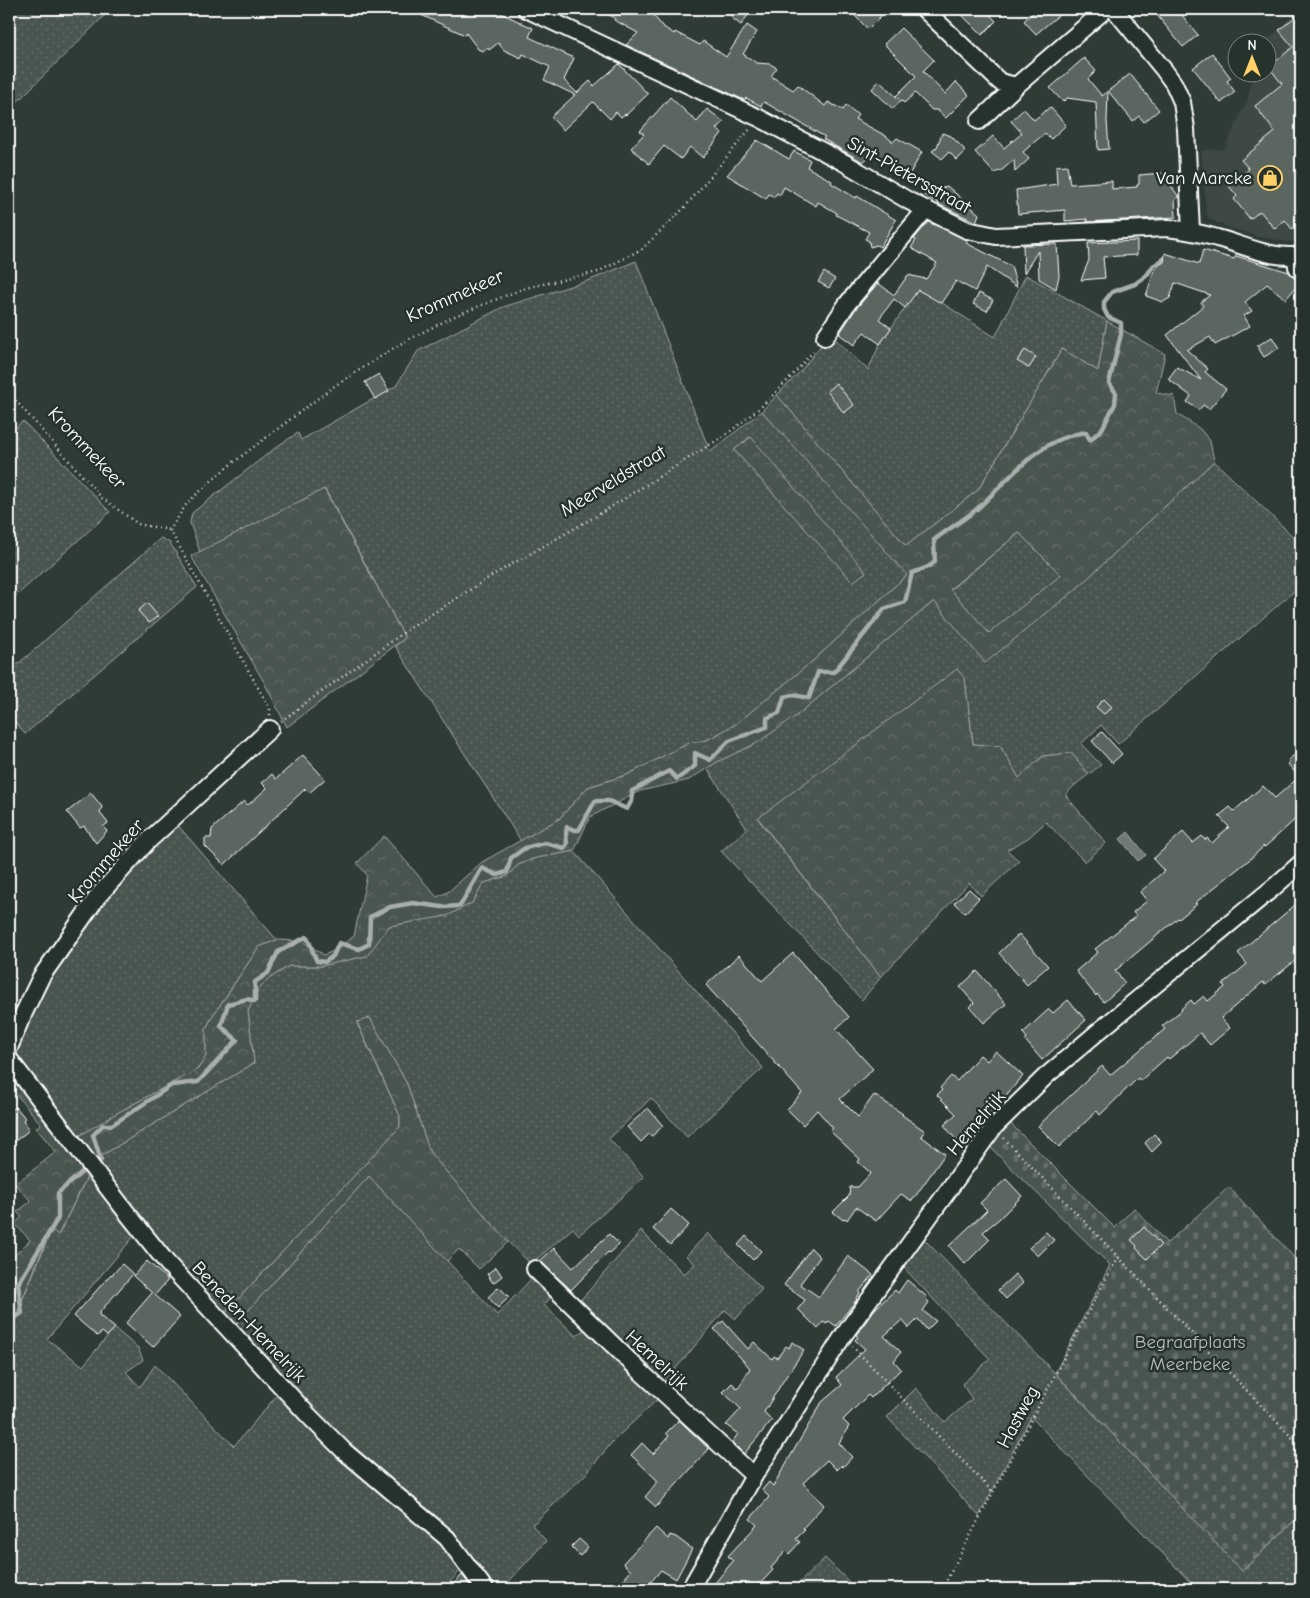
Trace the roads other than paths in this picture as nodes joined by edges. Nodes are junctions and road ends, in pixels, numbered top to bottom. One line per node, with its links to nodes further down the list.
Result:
1 (526, 9): 7 (street, Sint-Pietersstraat)
2 (924, 9): 5 (street)
3 (1106, 9): 5 (street)
4 (1114, 9): 8 (street)
5 (1016, 86): 6 (street)
6 (979, 121)
7 (926, 209): 8 (street, Sint-Pietersstraat); 10 (street)
8 (1191, 231): 9 (street, Sint-Pietersstraat)
9 (1300, 260)
10 (825, 337)
11 (270, 729): 13 (street, Krommekeer)
12 (1301, 863): 16 (street, Hemelrijk)
13 (9, 1048)
14 (9, 1058): 17 (street, Beneden-Hemelrijk)
15 (535, 1269): 16 (street, Hemelrijk)
16 (754, 1476): 18 (street, Hemelrijk)
17 (485, 1589)
18 (690, 1589)

